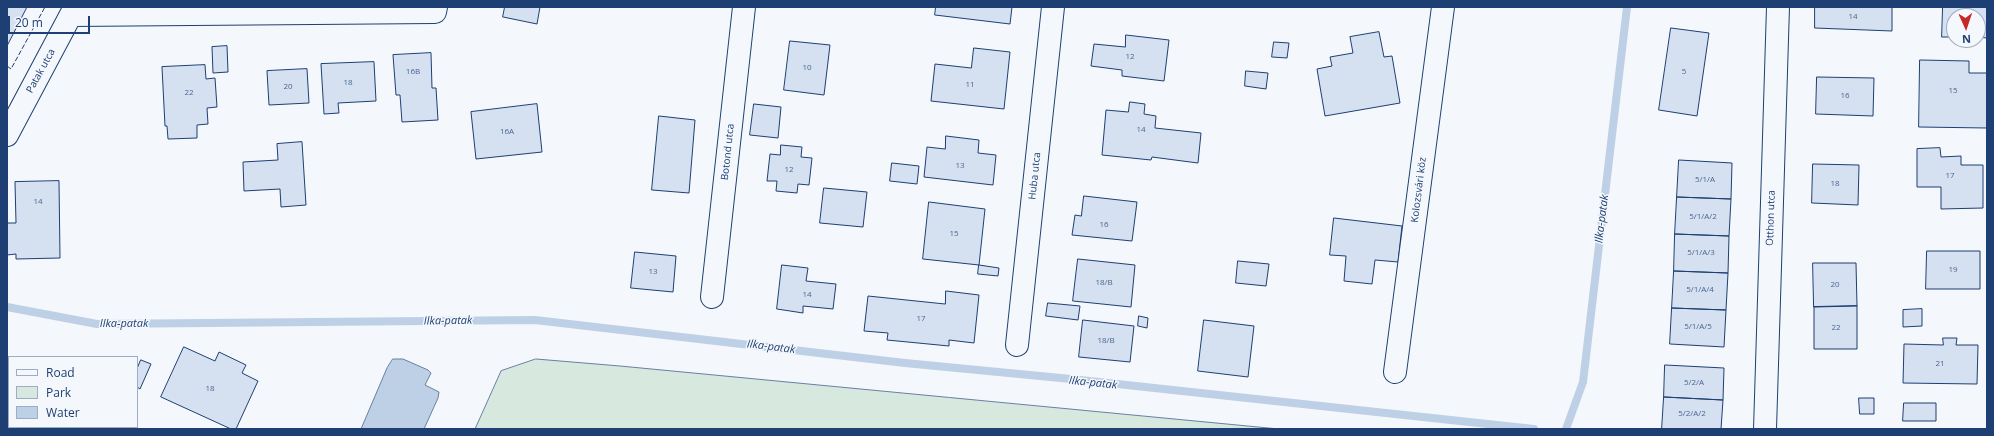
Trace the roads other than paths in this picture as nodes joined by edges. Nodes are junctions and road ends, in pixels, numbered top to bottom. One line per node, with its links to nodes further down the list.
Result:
1 (436, 7): 6 (street)
2 (744, 7): 9 (street, Botond utca)
3 (1053, 7): 10 (street, Huba utca)
4 (1443, 7): 11 (street, Kolozsvári köz)
5 (1778, 7): 12 (street, Otthon utca)
6 (73, 11): 7 (street, Patak utca)
7 (15, 99): 8 (street, Patak utca)
8 (7, 135)
9 (712, 297)
10 (1017, 345)
11 (1395, 372)
12 (1764, 429)

